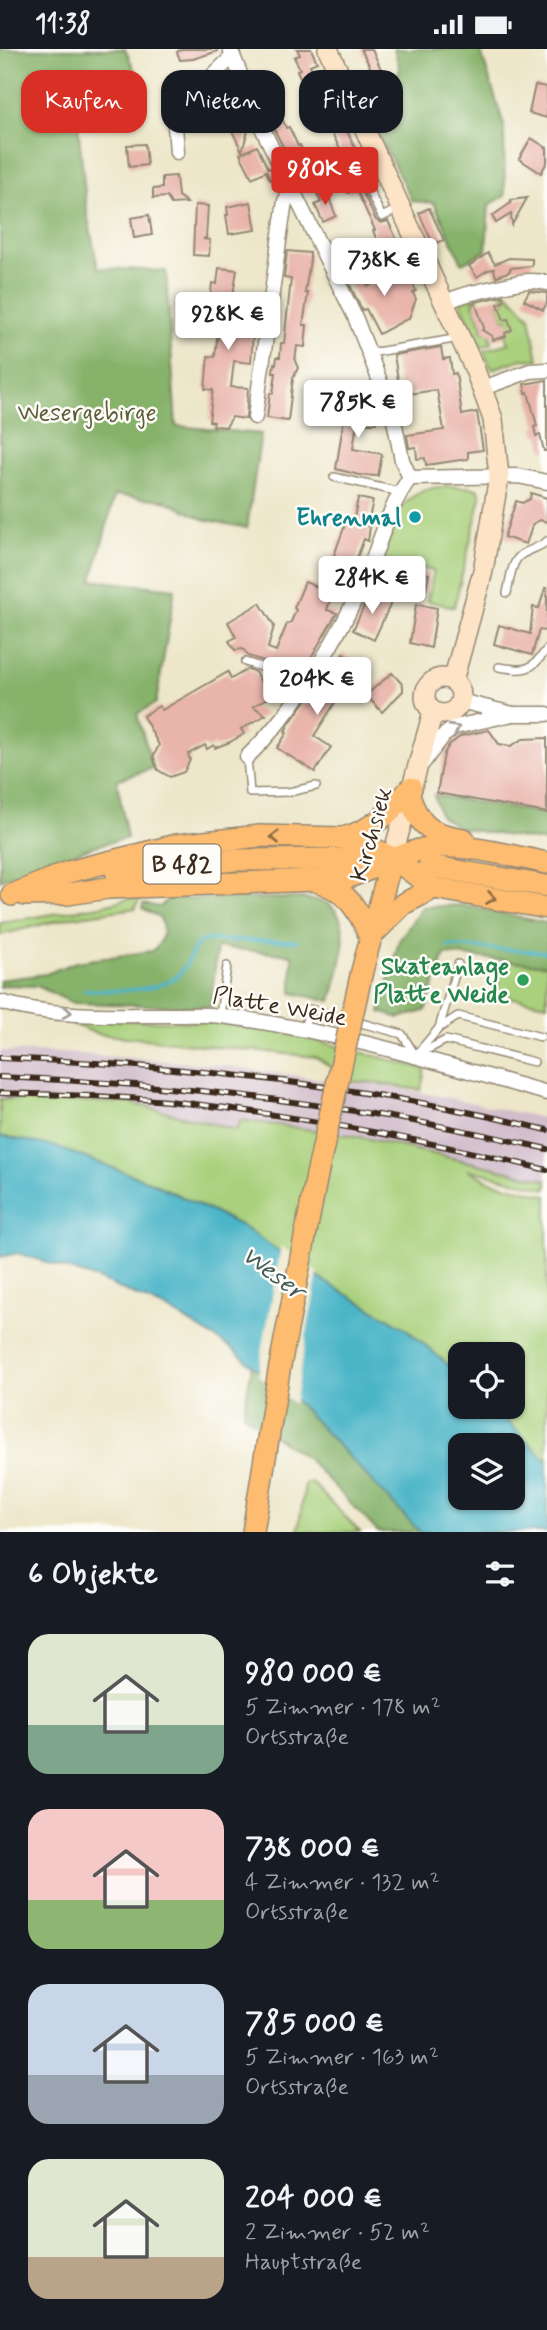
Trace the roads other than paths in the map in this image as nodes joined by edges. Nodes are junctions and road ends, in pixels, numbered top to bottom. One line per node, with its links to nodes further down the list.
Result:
1 (328, 49): 6 (main road)
2 (231, 52): 3 (street); 4 (street)
3 (177, 152)
4 (292, 190): 8 (street); 11 (street)
5 (547, 283): 6 (street)
6 (444, 303): 7 (main road)
7 (460, 338): 8 (lane); 10 (main road)
8 (370, 353): 14 (street)
9 (547, 370): 10 (street)
10 (483, 388): 12 (main road)
11 (255, 417)
12 (499, 476): 14 (street); 15 (street); 22 (main road)
13 (334, 477): 16 (lane)
14 (410, 478): 16 (street)
15 (547, 482)
16 (400, 492): 23 (street)
17 (547, 541): 18 (lane)
18 (507, 593)
19 (547, 649): 21 (lane)
20 (245, 663): 23 (lane)
21 (499, 667)
22 (447, 680): 24 (main road); 25 (main road)
23 (306, 681): 28 (street)
24 (460, 701): 25 (main road); 26 (street)
25 (433, 712): 30 (main road, Kirchsiek)
26 (513, 714): 27 (street); 30 (street, one-way to 26)
27 (547, 714)
28 (247, 757): 29 (lane)
29 (316, 786)
30 (412, 786): 31 (main road); 32 (main road, Kirchsiek); 33 (main road)
31 (343, 838): 32 (main road); 40 (main road, one-way to 40)
32 (392, 858): 33 (main road); 37 (main road); 39 (main road); 42 (main road, Kirchsiek)
33 (522, 858): 35 (main road)
34 (354, 859): 40 (main road, B 482)
35 (547, 863)
36 (429, 866): 38 (main road)
37 (316, 881): 40 (main road); 42 (main road)
38 (547, 886)
39 (434, 888): 41 (main road, one-way to 41); 42 (main road)
40 (6, 897)
41 (547, 908)
42 (370, 937): 53 (main road, Kirchsiek, bridge)
43 (458, 964): 47 (lane)
44 (227, 966): 46 (lane)
45 (0, 1002): 46 (street, Platte Weide, one-way to 46)
46 (215, 1015): 48 (street, Platte Weide)
47 (439, 1028): 49 (lane); 50 (lane)
48 (304, 1029): 50 (street, Platte Weide); 50 (lane)
49 (541, 1037)
50 (415, 1056): 51 (lane); 52 (street, Platte Weide)
51 (534, 1062)
52 (547, 1093)
53 (253, 1532)

